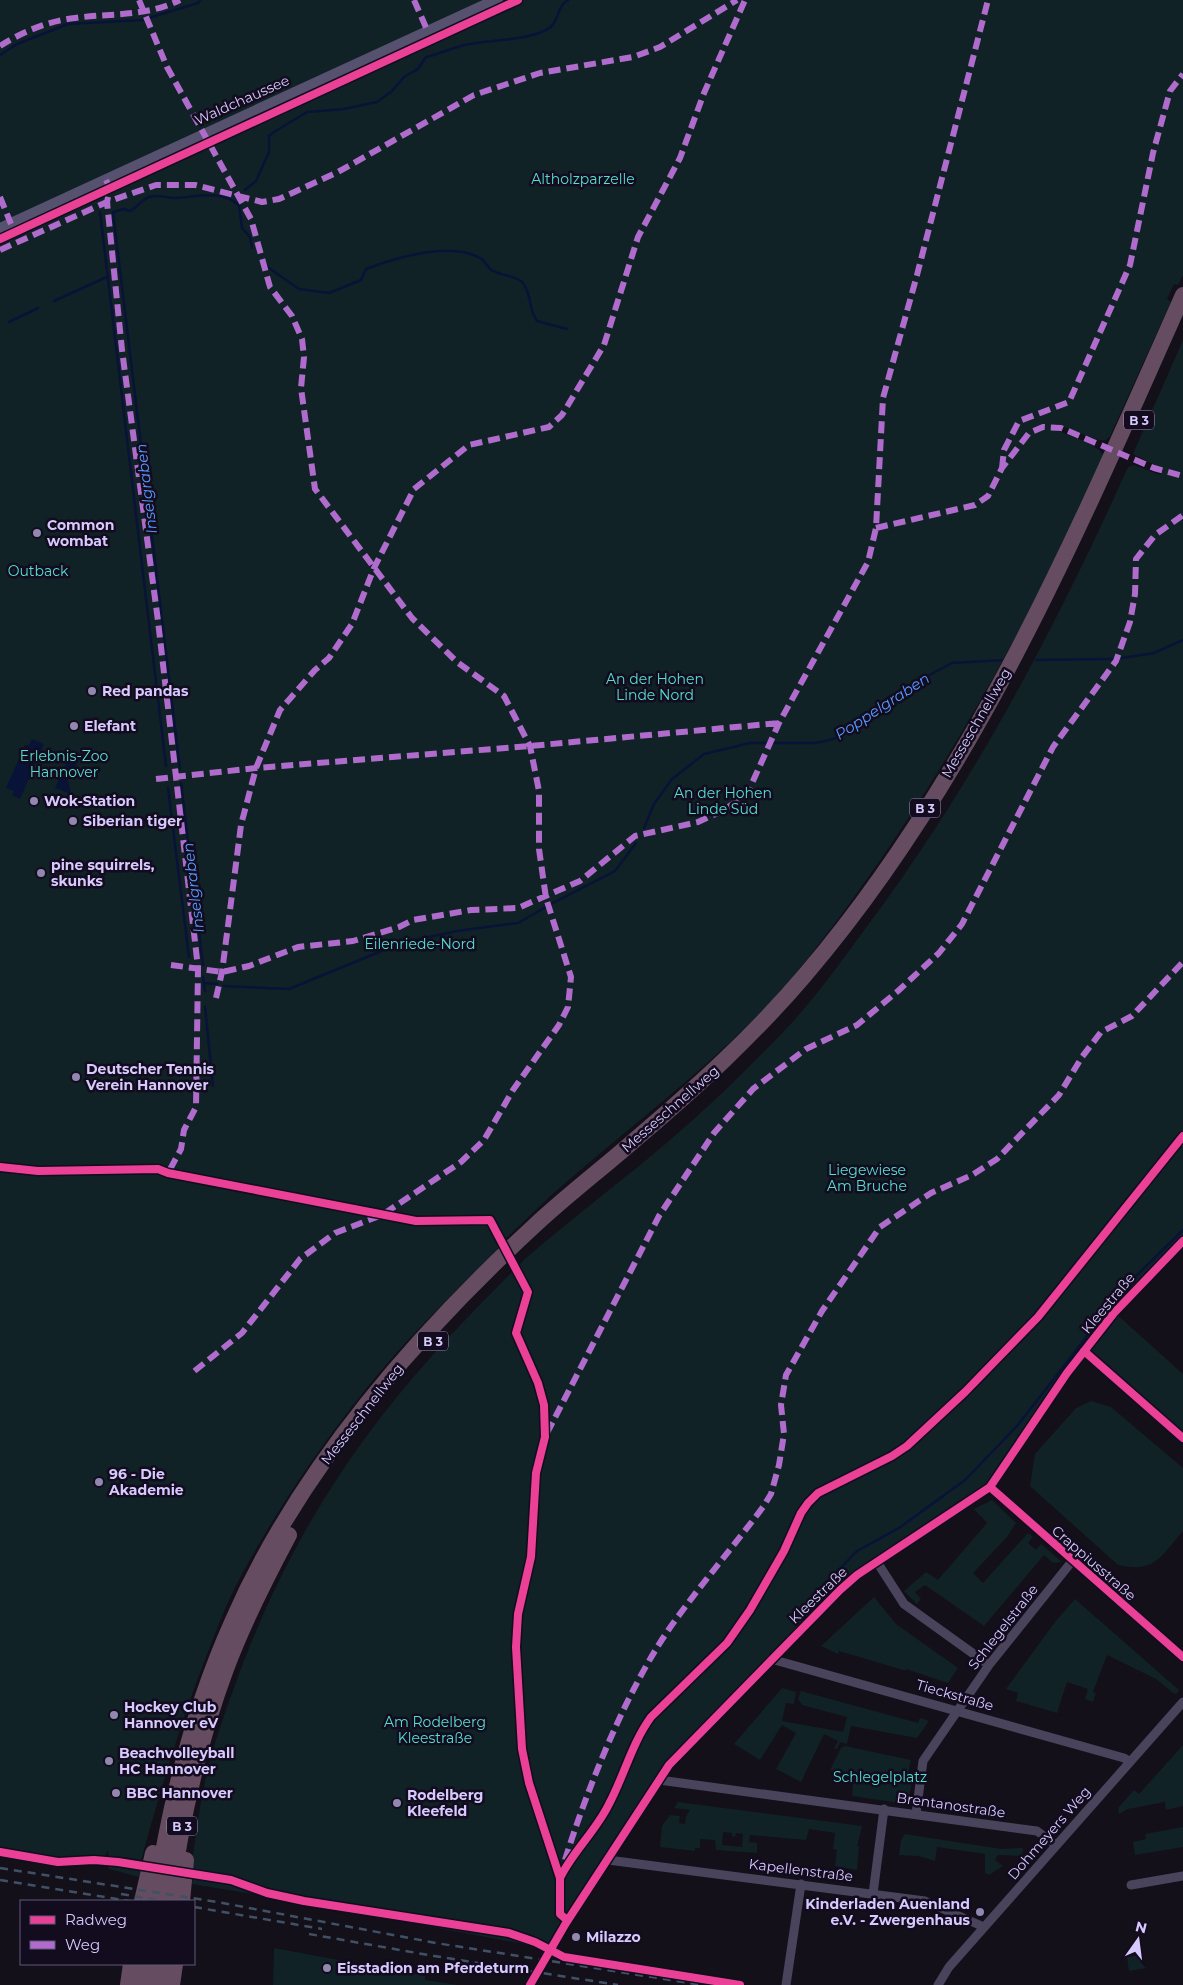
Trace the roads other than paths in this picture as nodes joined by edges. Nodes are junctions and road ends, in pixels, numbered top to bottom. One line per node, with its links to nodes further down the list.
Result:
1 (497, 0): 2 (street, Waldchaussee)
2 (0, 229)
3 (1183, 295): 17 (highway, Messeschnellweg / B 3)
4 (1183, 319): 14 (highway, Messeschnellweg / B 3)
5 (1183, 1241): 6 (street, Kleestraße)
6 (990, 1487): 7 (street, Crappiusstraße); 8 (street, Kleestraße)
7 (1073, 1560): 9 (street, Crappiusstraße); 11 (street, Schlegelstraße)
8 (877, 1562): 10 (street, Kleestraße); 11 (street)
9 (1183, 1657)
10 (771, 1659): 13 (street, Tieckstraße); 16 (street, Kleestraße)
11 (990, 1665): 13 (street, Schlegelstraße)
12 (1183, 1702): 15 (street, Dohmeyers Weg)
13 (959, 1710): 15 (street, Tieckstraße); 19 (street, Schlegelstraße)
14 (200, 1751): 28 (highway, Messeschnellweg / B 3); 29 (highway)
15 (1130, 1762): 20 (street, Dohmeyers Weg)
16 (659, 1780): 18 (street, Brentanostraße); 21 (street, Kleestraße)
17 (176, 1792): 26 (highway); 27 (highway, Messeschnellweg / B 3)
18 (884, 1809): 19 (street, Brentanostraße); 25 (street)
19 (916, 1814): 20 (street, Brentanostraße)
20 (1056, 1845): 30 (street, Dohmeyers Weg)
21 (608, 1860): 23 (street, Kapellenstraße); 39 (street, Kleestraße)
22 (1183, 1876): 24 (street)
23 (801, 1884): 25 (street, Kapellenstraße); 40 (street)
24 (1131, 1885)
25 (873, 1894): 30 (street, Kapellenstraße)
26 (142, 1900)
27 (155, 1900)
28 (170, 1900)
29 (182, 1900)
30 (984, 1927): 41 (street, Dohmeyers Weg)
31 (131, 1965): 35 (highway)
32 (146, 1965): 36 (highway)
33 (161, 1965): 37 (highway)
34 (176, 1965): 38 (highway)
35 (128, 1985)
36 (143, 1985)
37 (158, 1985)
38 (172, 1985)
39 (530, 1985)
40 (786, 1985)
41 (938, 1985)

